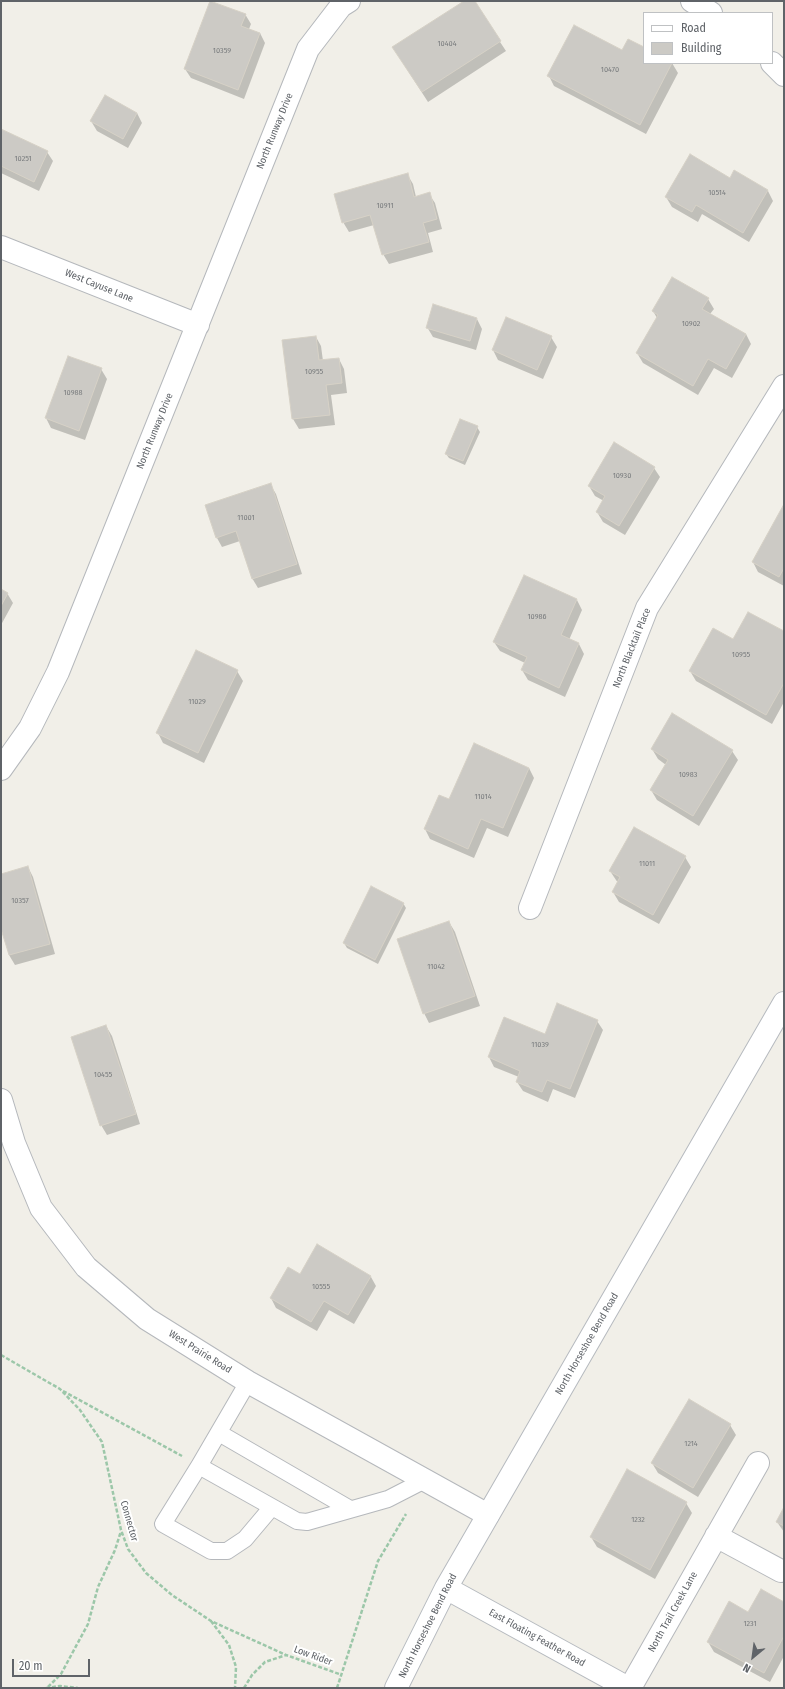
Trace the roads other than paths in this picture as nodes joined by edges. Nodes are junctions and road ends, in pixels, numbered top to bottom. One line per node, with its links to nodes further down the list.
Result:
1 (349, 1): 7 (street, North Runway Drive)
2 (692, 1): 3 (street)
3 (709, 12)
4 (773, 64): 5 (street)
5 (784, 75)
6 (1, 247): 7 (street, West Cayuse Lane)
7 (198, 325): 9 (street, North Runway Drive)
8 (784, 386): 10 (street, North Blacktail Place)
9 (1, 769)
10 (530, 908)
11 (784, 1003): 20 (street, North Horseshoe Bend Road)
12 (1, 1100): 13 (street, West Prairie Road)
13 (248, 1382): 14 (lane); 17 (street, West Prairie Road)
14 (219, 1433): 16 (lane); 19 (lane)
15 (758, 1463): 21 (street, North Trail Creek Lane)
16 (200, 1466): 18 (lane); 18 (lane)
17 (425, 1480): 19 (lane); 20 (street, West Prairie Road)
18 (272, 1507): 19 (lane)
19 (350, 1509)
20 (488, 1515): 23 (street, North Horseshoe Bend Road)
21 (716, 1536): 22 (street); 25 (street, North Trail Creek Lane)
22 (781, 1571)
23 (446, 1588): 24 (street, North Horseshoe Bend Road); 25 (street, East Floating Feather Road)
24 (396, 1688)
25 (629, 1688)

